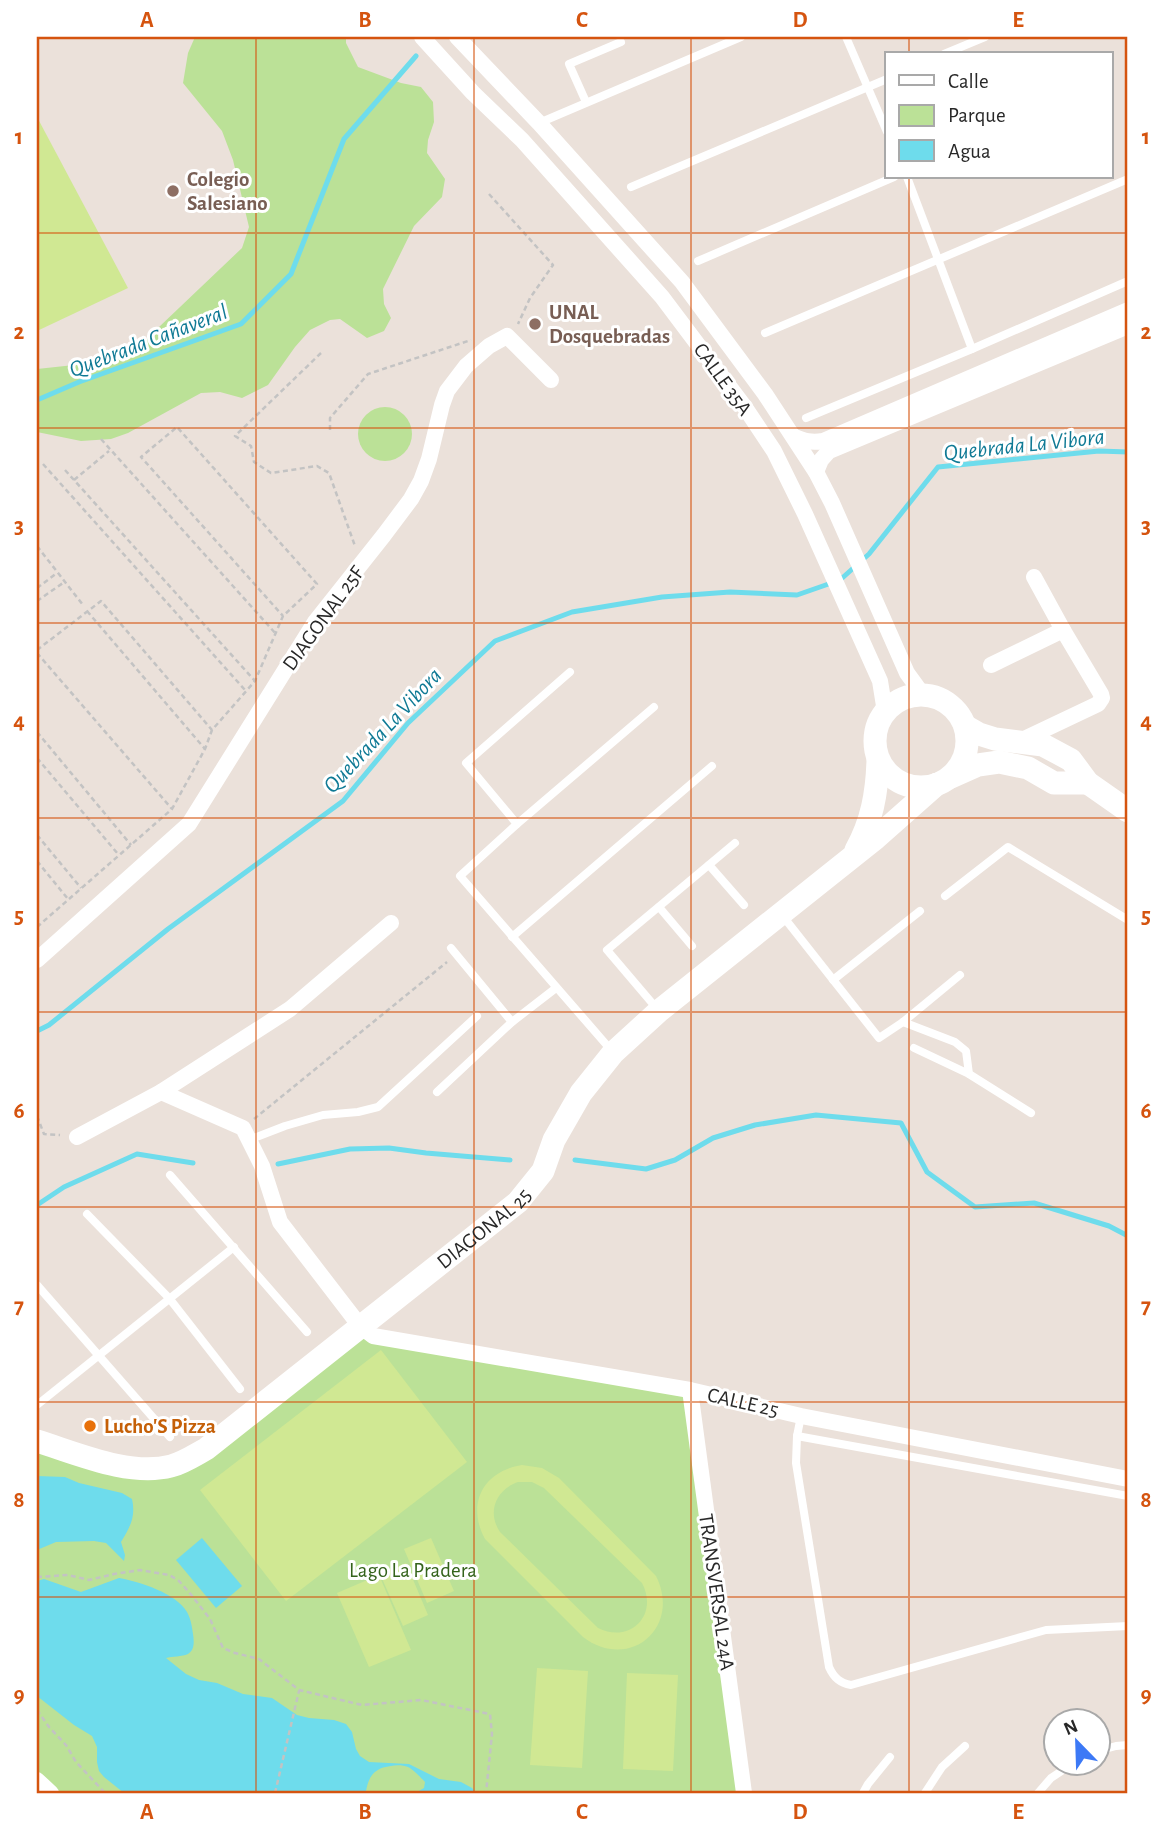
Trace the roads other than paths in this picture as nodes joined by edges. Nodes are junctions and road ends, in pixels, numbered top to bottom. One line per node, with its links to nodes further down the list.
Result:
1 (422, 37): 13 (street, CALLE 35A)
2 (457, 37): 11 (street, CALLE 35A)
3 (741, 37): 10 (lane)
4 (846, 37): 9 (lane)
5 (985, 37): 7 (lane)
6 (621, 42): 10 (lane)
7 (949, 52)
8 (885, 80): 9 (lane)
9 (867, 87): 12 (lane); 17 (lane)
10 (586, 103): 11 (lane)
11 (539, 123): 13 (street); 27 (street, CALLE 35A)
12 (885, 128)
13 (522, 140): 35 (street, CALLE 35A)
14 (892, 178): 19 (lane)
15 (907, 178): 18 (lane)
16 (1128, 179): 18 (lane)
17 (631, 187)
18 (939, 259): 23 (lane); 24 (lane)
19 (698, 261)
20 (1128, 281): 24 (lane)
21 (1128, 310): 27 (street)
22 (1128, 326): 28 (street)
23 (765, 333)
24 (972, 349): 26 (lane)
25 (551, 380): 58 (street, DIAGONAL 25F)
26 (806, 418)
27 (793, 436): 28 (street, CALLE 35A)
28 (816, 472): 33 (street, CALLE 35A)
29 (1034, 577): 30 (street)
30 (1063, 631): 31 (street); 37 (street)
31 (991, 665)
32 (570, 672): 44 (lane)
33 (923, 695): 35 (street); 36 (street)
34 (654, 707): 44 (lane)
35 (885, 712): 38 (street)
36 (965, 726): 37 (street); 41 (street)
37 (1016, 743): 39 (street); 42 (street)
38 (878, 760): 41 (street); 46 (street, DIAGONAL 25)
39 (978, 765): 41 (street, DIAGONAL 25); 42 (street, DIAGONAL 25)
40 (712, 766): 55 (lane)
41 (943, 781): 46 (street, DIAGONAL 25)
42 (1088, 783): 43 (street)
43 (1128, 811)
44 (517, 824): 55 (lane)
45 (735, 843): 47 (lane)
46 (852, 857): 52 (street, DIAGONAL 25)
47 (709, 865): 49 (lane); 50 (lane)
48 (945, 896): 53 (lane)
49 (744, 905)
50 (659, 907): 56 (lane); 62 (lane)
51 (920, 911): 60 (lane)
52 (781, 914): 60 (lane); 62 (street, DIAGONAL 25)
53 (1128, 920)
54 (391, 923): 69 (street)
55 (512, 937): 61 (lane)
56 (692, 946)
57 (451, 948): 65 (lane)
58 (37, 960)
59 (960, 975): 64 (lane)
60 (833, 980): 64 (lane)
61 (556, 988): 65 (lane); 67 (lane)
62 (659, 1012): 67 (street, DIAGONAL 25)
63 (477, 1016): 72 (lane)
64 (903, 1022): 68 (lane)
65 (512, 1023): 70 (lane)
66 (914, 1048): 68 (lane)
67 (613, 1052): 79 (street, DIAGONAL 25)
68 (969, 1074): 71 (lane)
69 (161, 1092): 72 (street); 73 (street)
70 (437, 1092)
71 (1031, 1113)
72 (246, 1134): 79 (street)
73 (76, 1137)
74 (170, 1175): 76 (lane)
75 (87, 1214): 78 (lane)
76 (234, 1247): 78 (lane); 80 (lane)
77 (37, 1285): 81 (lane)
78 (169, 1298): 81 (lane); 82 (lane)
79 (360, 1326): 83 (street, CALLE 25); 88 (street, DIAGONAL 25)
80 (307, 1332)
81 (98, 1355): 84 (lane); 87 (lane)
82 (240, 1389)
83 (690, 1390): 85 (street, CALLE 25); 97 (street, TRANSVERSAL 24A)
84 (37, 1405)
85 (801, 1416): 86 (lane); 89 (street, CALLE 25)
86 (797, 1436): 90 (lane); 91 (lane)
87 (170, 1437)
88 (37, 1441)
89 (1128, 1479)
90 (1128, 1496)
91 (1128, 1626)
92 (965, 1746): 99 (lane)
93 (890, 1757): 98 (lane)
94 (1051, 1778): 100 (lane)
95 (37, 1780): 96 (street)
96 (51, 1793)
97 (744, 1793)
98 (863, 1793)
99 (925, 1793)
100 (1038, 1793)

